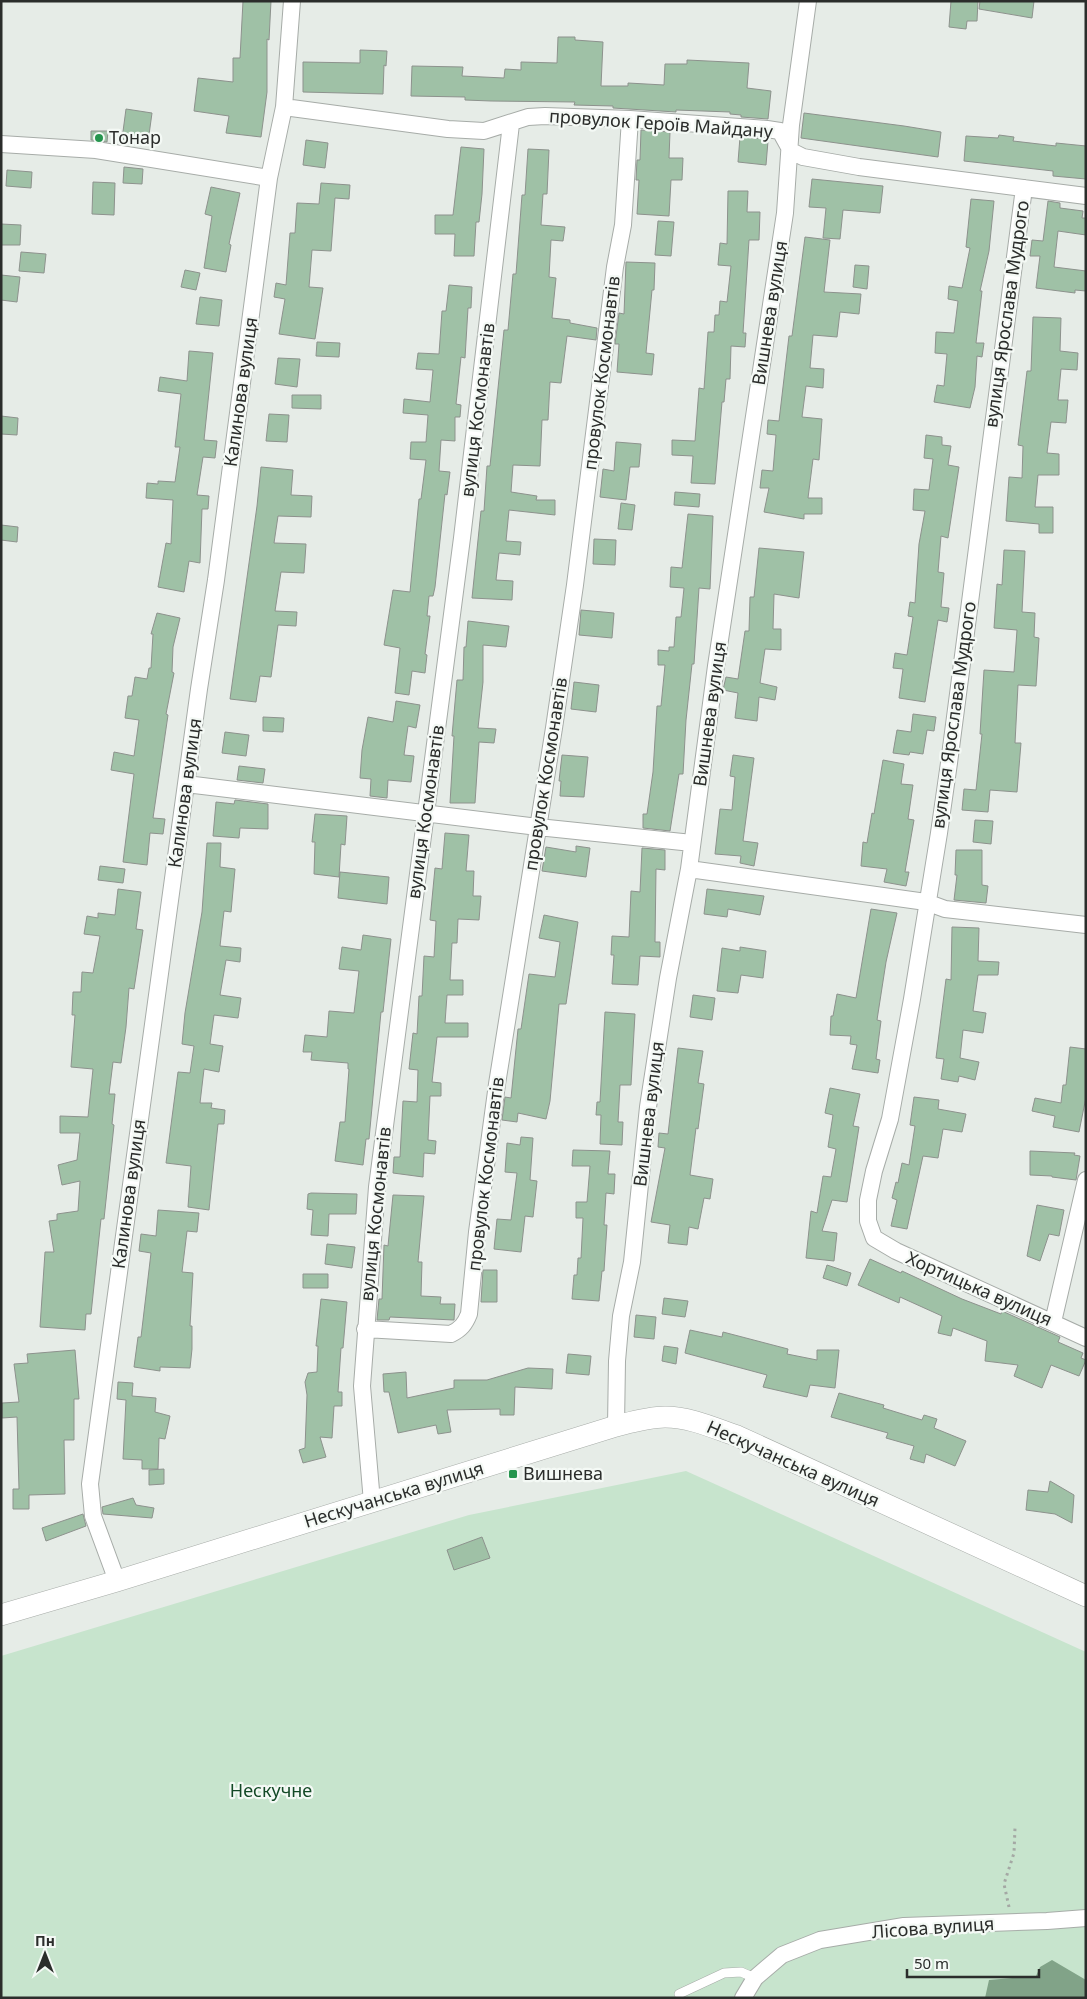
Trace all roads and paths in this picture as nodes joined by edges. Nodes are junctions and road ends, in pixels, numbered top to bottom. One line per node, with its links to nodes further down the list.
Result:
1 (292, 1): 3 (street, Калинова вулиця)
2 (808, 1): 7 (street, Вишнева вулиця)
3 (284, 107): 5 (street, провулок Героїв Майдану); 8 (street, Калинова вулиця)
4 (630, 119): 5 (street, провулок Героїв Майдану); 7 (street, провулок Героїв Майдану); 13 (street, провулок Космонавтів)
5 (511, 124): 12 (street, вулиця Космонавтів)
6 (1, 144): 8 (street)
7 (791, 151): 9 (street, провулок Героїв Майдану); 14 (street, Вишнева вулиця)
8 (270, 178): 11 (street, Калинова вулиця)
9 (1024, 188): 10 (street, провулок Героїв Майдану); 16 (street, вулиця Ярослава Мудрого)
10 (1086, 196)
11 (186, 784): 12 (street); 25 (street, Калинова вулиця)
12 (426, 812): 13 (street); 21 (street, вулиця Космонавтів)
13 (538, 827): 14 (street); 21 (street, провулок Космонавтів)
14 (692, 843): 15 (street, Вишнева вулиця)
15 (689, 869): 16 (street); 23 (street, Вишнева вулиця)
16 (926, 902): 17 (street); 19 (street, вулиця Ярослава Мудрого)
17 (1086, 925)
18 (1086, 1180): 20 (street)
19 (874, 1238): 20 (street, Хортицька вулиця)
20 (1053, 1322): 22 (street, Хортицька вулиця)
21 (365, 1329): 24 (street, вулиця Космонавтів)
22 (1086, 1338)
23 (616, 1426): 24 (street, Нескучанська вулиця); 26 (street, Нескучанська вулиця)
24 (372, 1502): 25 (street, Нескучанська вулиця)
25 (117, 1581): 27 (street, Нескучанська вулиця)
26 (1086, 1596)
27 (1, 1615)
28 (1016, 1828): 30 (path)
29 (1086, 1918): 30 (street, Лісова вулиця)
30 (1022, 1922): 31 (street, Лісова вулиця)
31 (755, 1978): 32 (lane); 33 (street, Лісова вулиця)
32 (679, 1994)
33 (743, 1998)

